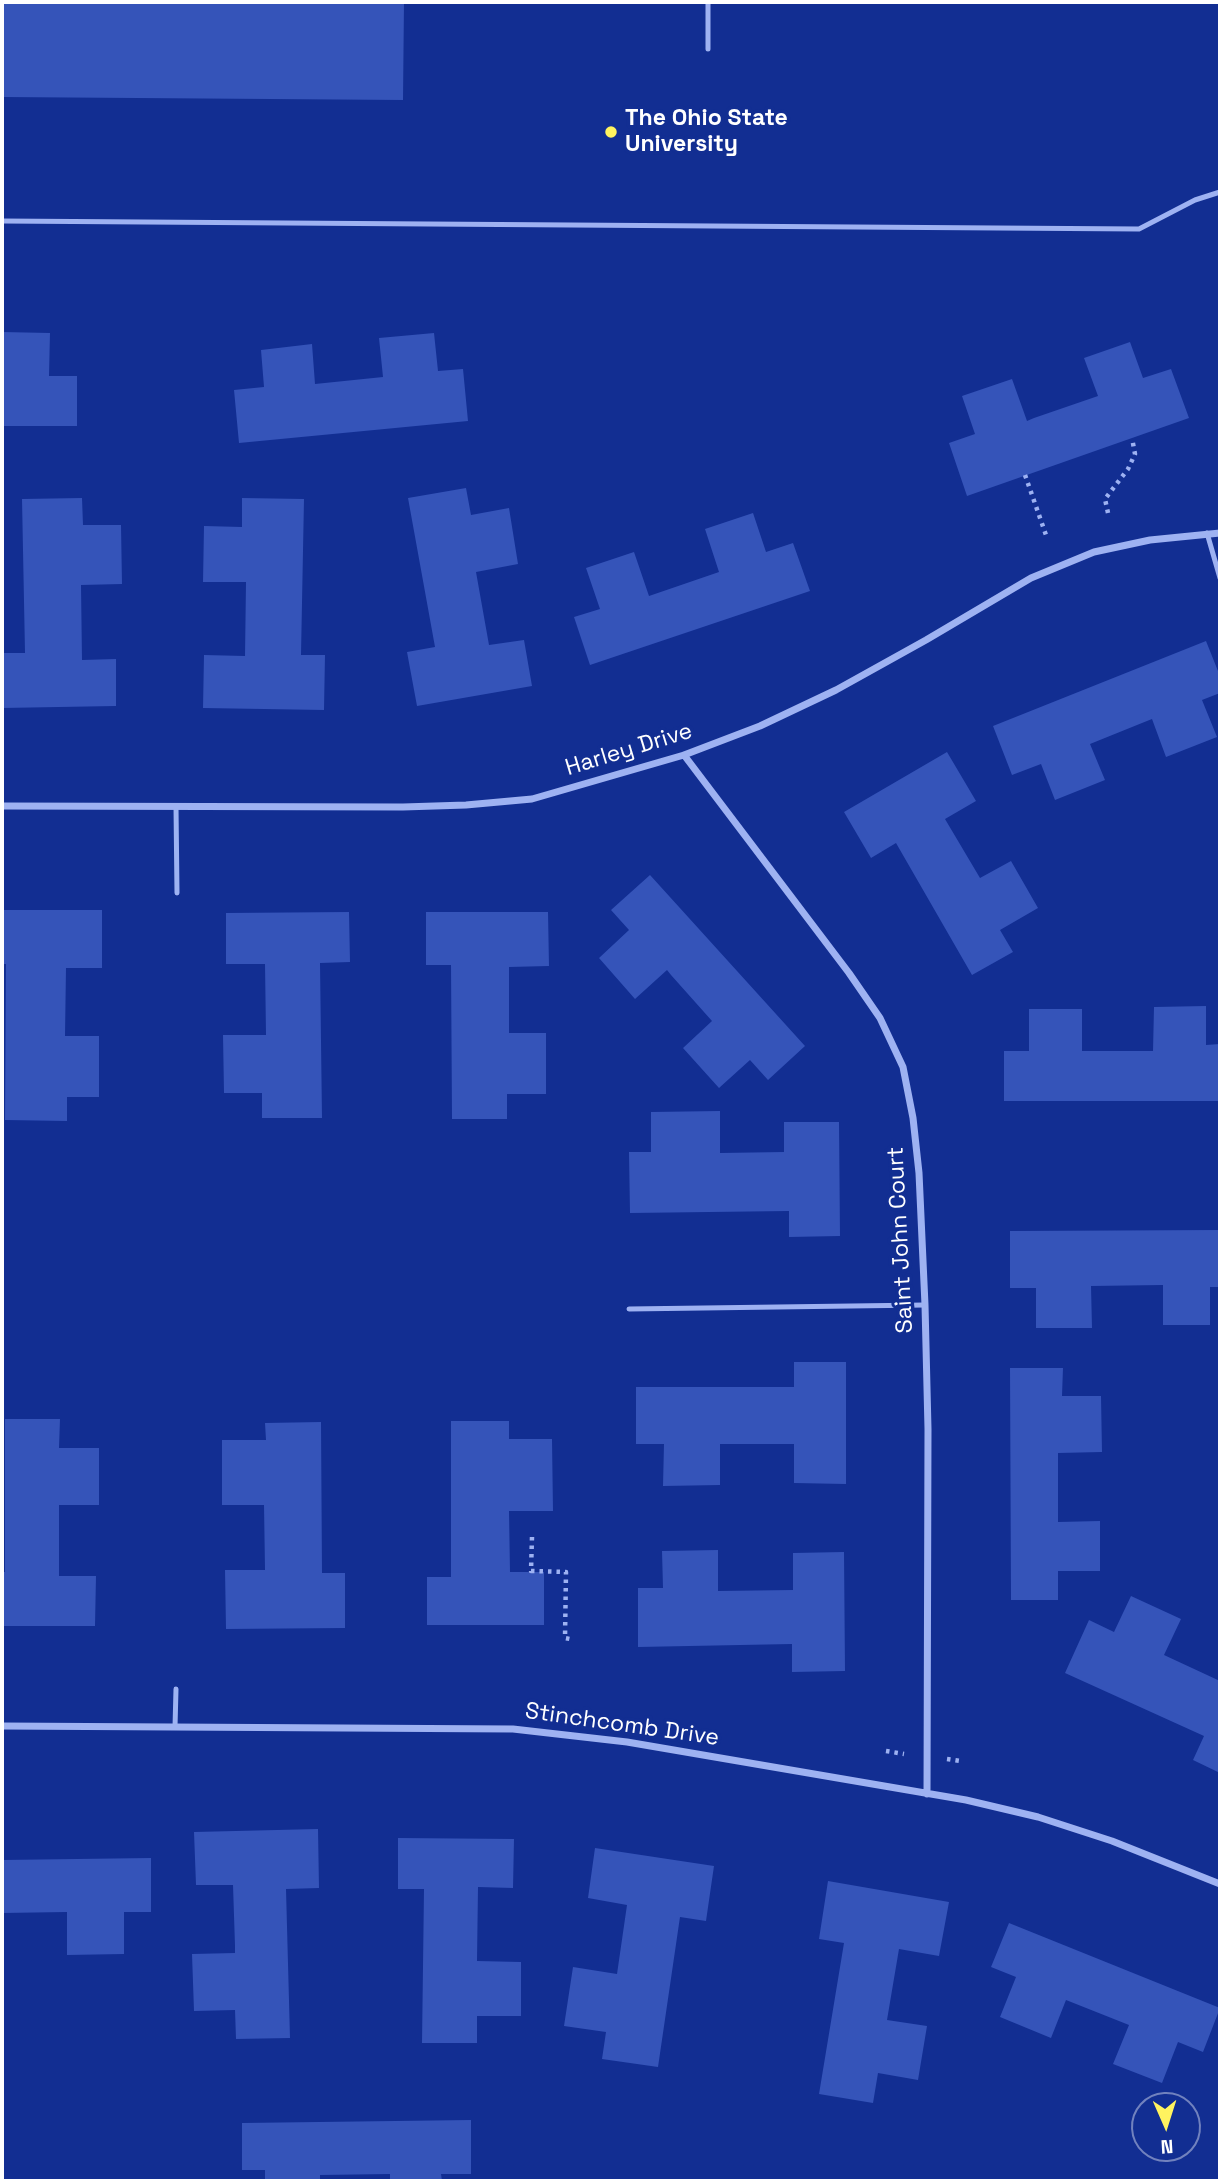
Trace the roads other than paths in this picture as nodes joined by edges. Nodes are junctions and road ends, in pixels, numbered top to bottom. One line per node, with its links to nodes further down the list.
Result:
1 (708, 2): 2 (lane)
2 (708, 49)
3 (1220, 192): 4 (lane)
4 (2, 221)
5 (1208, 533): 6 (street, Harley Drive); 7 (lane); 8 (street, Harley Drive)
6 (1220, 533)
7 (1220, 578)
8 (684, 755): 10 (street, Harley Drive); 12 (street, Saint John Court)
9 (2, 806): 10 (street, Harley Drive)
10 (176, 807): 11 (lane)
11 (177, 893)
12 (925, 1305): 13 (lane); 17 (street, Saint John Court)
13 (629, 1309)
14 (176, 1689): 16 (lane)
15 (2, 1726): 16 (street, Stinchcomb Drive)
16 (175, 1727): 17 (street, Stinchcomb Drive)
17 (928, 1794): 18 (street, Stinchcomb Drive)
18 (1220, 1884)

